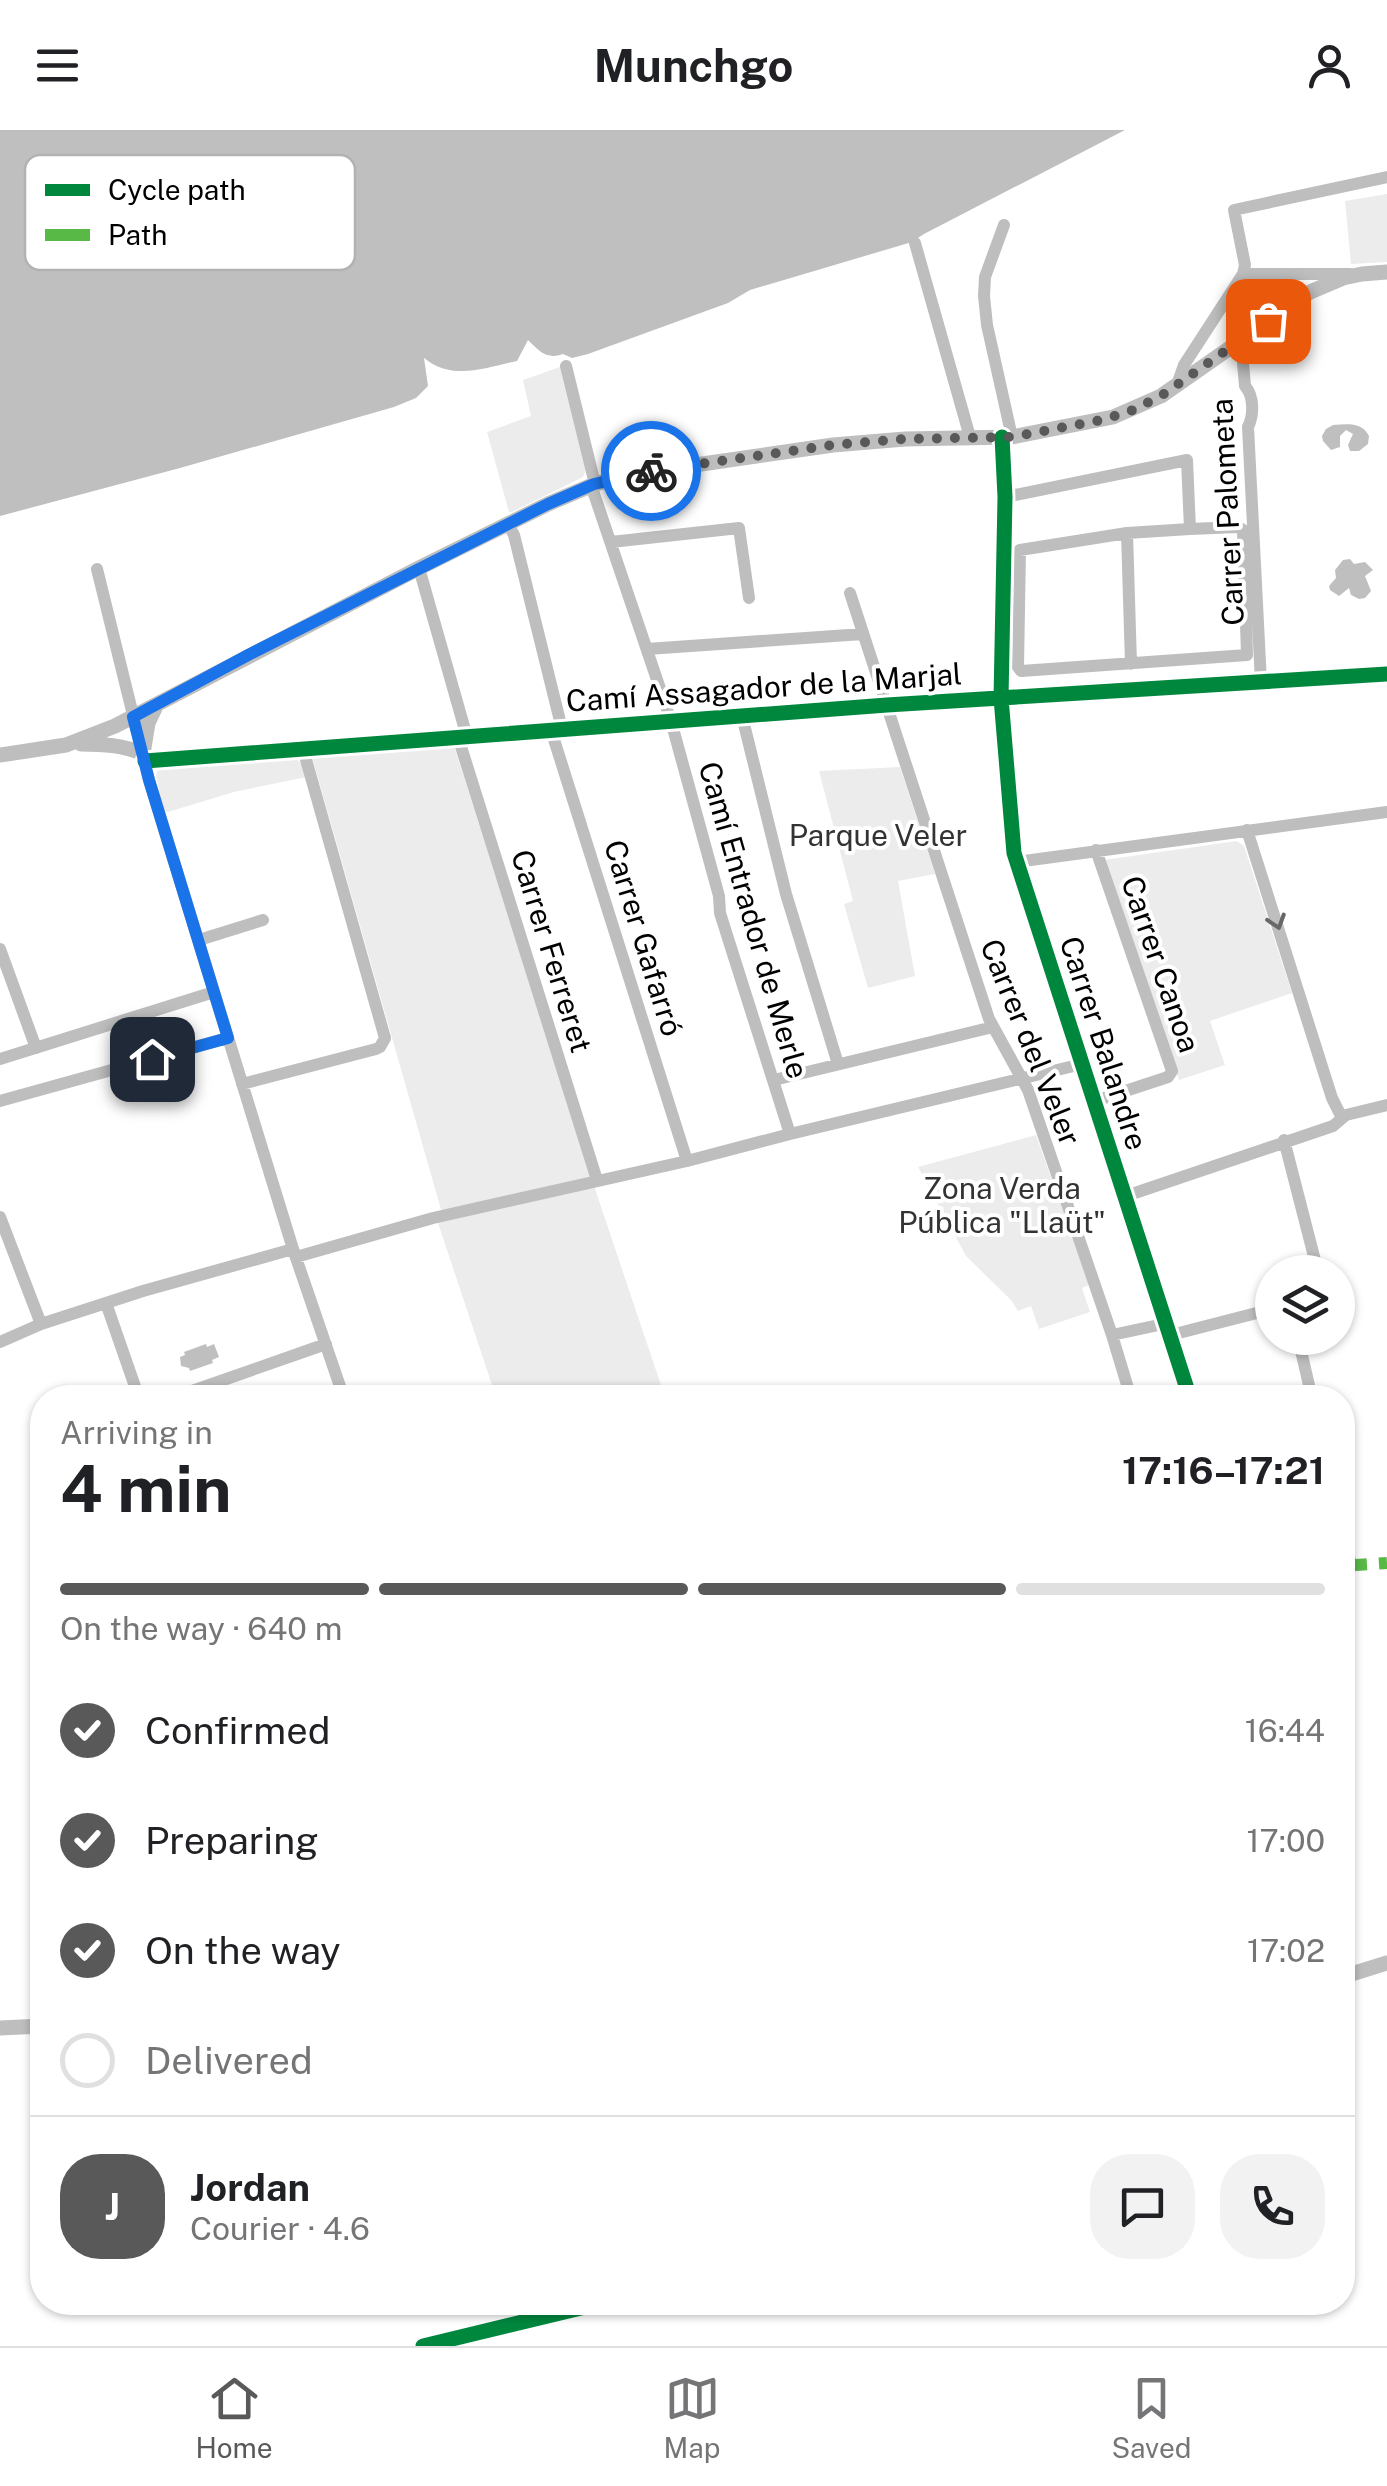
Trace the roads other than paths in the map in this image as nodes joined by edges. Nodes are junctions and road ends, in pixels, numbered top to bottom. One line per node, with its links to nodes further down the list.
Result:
1 (1387, 177): 5 (street)
2 (1004, 225): 11 (street, Carrer Balandre)
3 (916, 243): 10 (street)
4 (1387, 272): 6 (main road)
5 (1243, 274): 6 (street); 9 (street)
6 (1362, 274): 7 (main road)
7 (1241, 340): 9 (main road); 26 (street, Carrer Palometa)
8 (566, 366): 12 (street, Camí Entrador de Merle)
9 (1177, 386): 11 (main road)
10 (970, 437): 11 (main road); 12 (main road)
11 (1007, 437): 13 (street, Carrer Balandre)
12 (593, 484): 14 (main road); 17 (street, Camí Entrador de Merle)
13 (1005, 497): 15 (street); 27 (street, Carrer Balandre)
14 (508, 524): 18 (main road); 33 (street, Carrer Gafarró)
15 (1190, 530): 16 (street); 24 (street)
16 (1128, 533): 24 (street); 24 (street)
17 (611, 542): 21 (street); 23 (street, Camí Entrador de Merle)
18 (419, 568): 28 (main road); 34 (street, Carrer Ferreret)
19 (97, 570): 31 (street)
20 (850, 592): 22 (street, Carrer del Veler)
21 (749, 598)
22 (863, 634): 23 (street); 29 (street, Carrer del Veler)
23 (647, 649): 32 (street, Camí Entrador de Merle)
24 (1131, 664)
25 (1387, 674): 26 (street, Camí Assagador de la Marjal)
26 (1261, 682): 27 (street, Camí Assagador de la Marjal)
27 (1002, 698): 29 (street, Camí Assagador de la Marjal); 42 (street, Carrer Balandre)
28 (157, 704): 31 (main road); 38 (main road)
29 (887, 705): 30 (street, Camí Assagador de la Marjal); 47 (street, Carrer del Veler)
30 (742, 716): 32 (street, Camí Assagador de la Marjal); 51 (street)
31 (133, 717): 35 (main road); 38 (street)
32 (671, 720): 33 (street, Camí Assagador de la Marjal); 53 (street, Camí Entrador de Merle)
33 (557, 729): 34 (street, Camí Assagador de la Marjal); 62 (street, Carrer Gafarró)
34 (463, 737): 36 (street, Camí Assagador de la Marjal); 63 (street, Carrer Ferreret)
35 (66, 745): 37 (main road); 38 (main road)
36 (304, 749): 38 (street, Camí Assagador de la Marjal); 55 (street)
37 (0, 755)
38 (144, 757): 44 (street)
39 (1387, 812): 40 (street, Carrer Canoa)
40 (1247, 830): 41 (street, Carrer Canoa); 59 (street, one-way to 59)
41 (1096, 850): 42 (street, Carrer Canoa); 57 (street, Carrer Canoa)
42 (1016, 862): 52 (street, Carrer Balandre)
43 (264, 920): 44 (street)
44 (199, 940): 46 (street)
45 (0, 949): 49 (street)
46 (214, 992): 48 (street); 49 (street)
47 (992, 1027): 51 (street); 54 (street, Carrer del Veler)
48 (228, 1038): 55 (street); 56 (street)
49 (36, 1048): 50 (street)
50 (0, 1060)
51 (838, 1064): 53 (street)
52 (1082, 1064): 54 (street); 57 (street, Carrer Balandre)
53 (774, 1080): 60 (street, Camí Entrador de Merle)
54 (1022, 1080): 60 (street); 72 (street, Carrer del Veler)
55 (242, 1084): 66 (street)
56 (0, 1100)
57 (1095, 1101): 64 (street, Carrer Balandre)
58 (1387, 1105): 59 (street)
59 (1342, 1118): 61 (street)
60 (790, 1134): 62 (street)
61 (1284, 1140): 64 (street); 67 (street)
62 (687, 1162): 63 (street)
63 (597, 1180): 66 (street)
64 (1126, 1196): 71 (street, Carrer Balandre)
65 (0, 1217): 70 (street)
66 (294, 1253): 68 (street); 74 (street)
67 (1314, 1255)
68 (106, 1303): 70 (street); 76 (street)
69 (1255, 1312): 71 (street)
70 (41, 1324): 73 (street)
71 (1170, 1329): 72 (street); 80 (street, Carrer Balandre)
72 (1112, 1335): 79 (street, Carrer del Veler)
73 (0, 1342)
74 (326, 1344): 77 (street); 78 (street)
75 (1302, 1355): 81 (street)
76 (134, 1385)
77 (209, 1385)
78 (340, 1385)
79 (1127, 1385)
80 (1186, 1385)
81 (1309, 1385)
82 (1387, 1964): 83 (main road)
83 (1355, 1973)
84 (30, 2027): 85 (main road)
85 (0, 2028)

